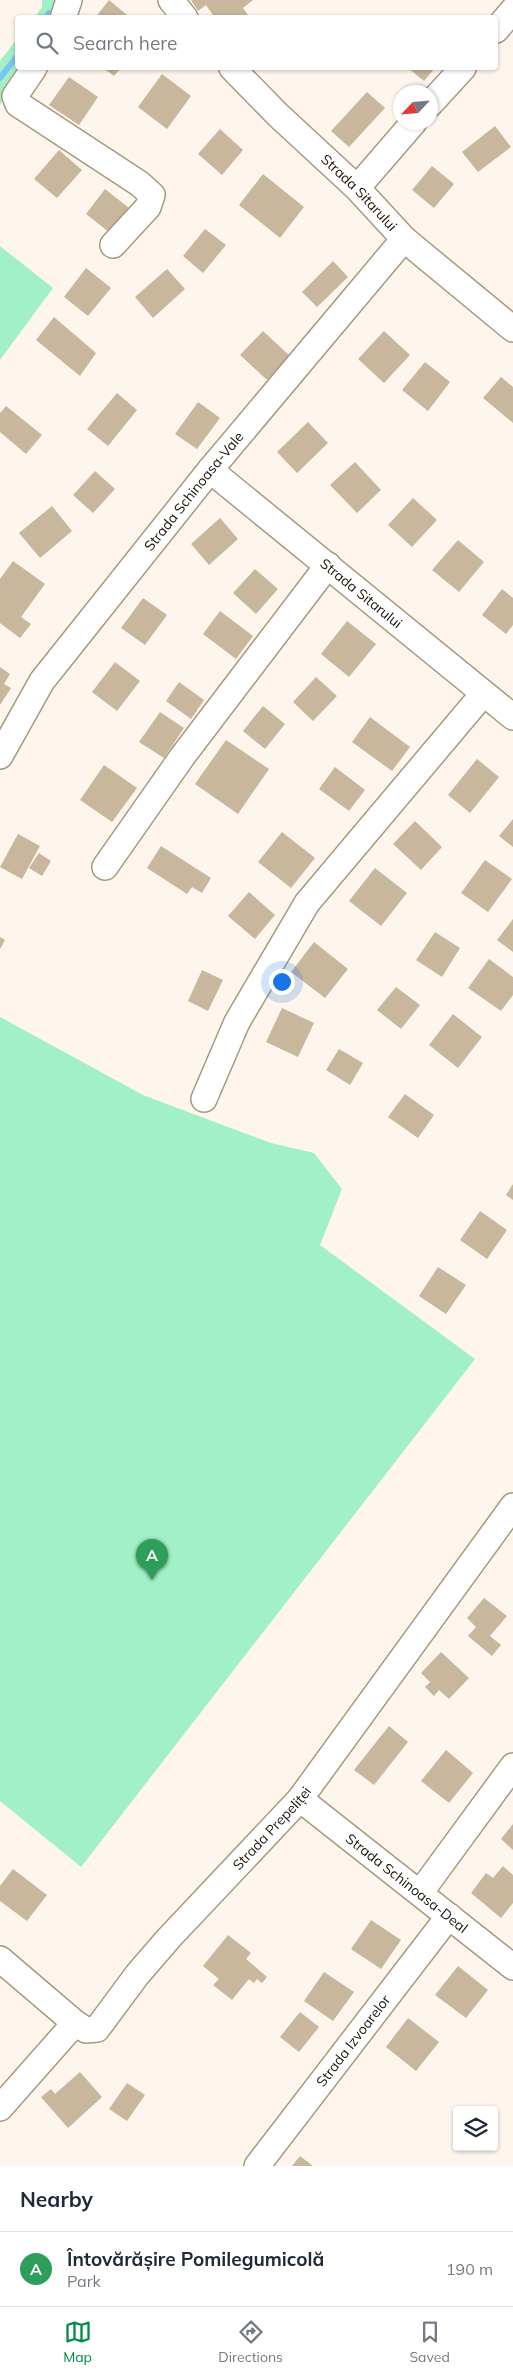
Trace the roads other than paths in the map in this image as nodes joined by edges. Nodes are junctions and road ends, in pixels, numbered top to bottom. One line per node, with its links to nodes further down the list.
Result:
1 (69, 0): 4 (street)
2 (171, 0): 5 (street)
3 (513, 10): 6 (street)
4 (64, 15)
5 (184, 15)
6 (498, 28)
7 (32, 70): 14 (street)
8 (234, 70): 12 (street, Strada Sitarului)
9 (460, 70): 10 (street)
10 (438, 95)
11 (407, 130): 12 (street)
12 (357, 188): 13 (street, Strada Sitarului)
13 (404, 239): 15 (street, Strada Sitarului); 16 (street, Strada Schinoasa-Vale)
14 (113, 245)
15 (513, 329)
16 (210, 470): 17 (street, Strada Sitarului); 20 (street, Strada Schinoasa-Vale)
17 (328, 565): 18 (street, Strada Sitarului); 21 (street)
18 (483, 694): 19 (street, Strada Sitarului); 22 (street)
19 (513, 717)
20 (0, 756)
21 (104, 867)
22 (204, 1099)
23 (513, 1506): 25 (street, Strada Prepeliței)
24 (513, 1766): 26 (street)
25 (300, 1799): 26 (street, Strada Schinoasa-Deal); 30 (street, Strada Prepeliței)
26 (420, 1894): 27 (street, Strada Schinoasa-Deal)
27 (448, 1916): 29 (street, Strada Schinoasa-Deal); 32 (street, Strada Izvoarelor)
28 (0, 1959): 30 (street)
29 (513, 1966)
30 (75, 2023): 31 (street)
31 (0, 2108)
32 (257, 2166)

